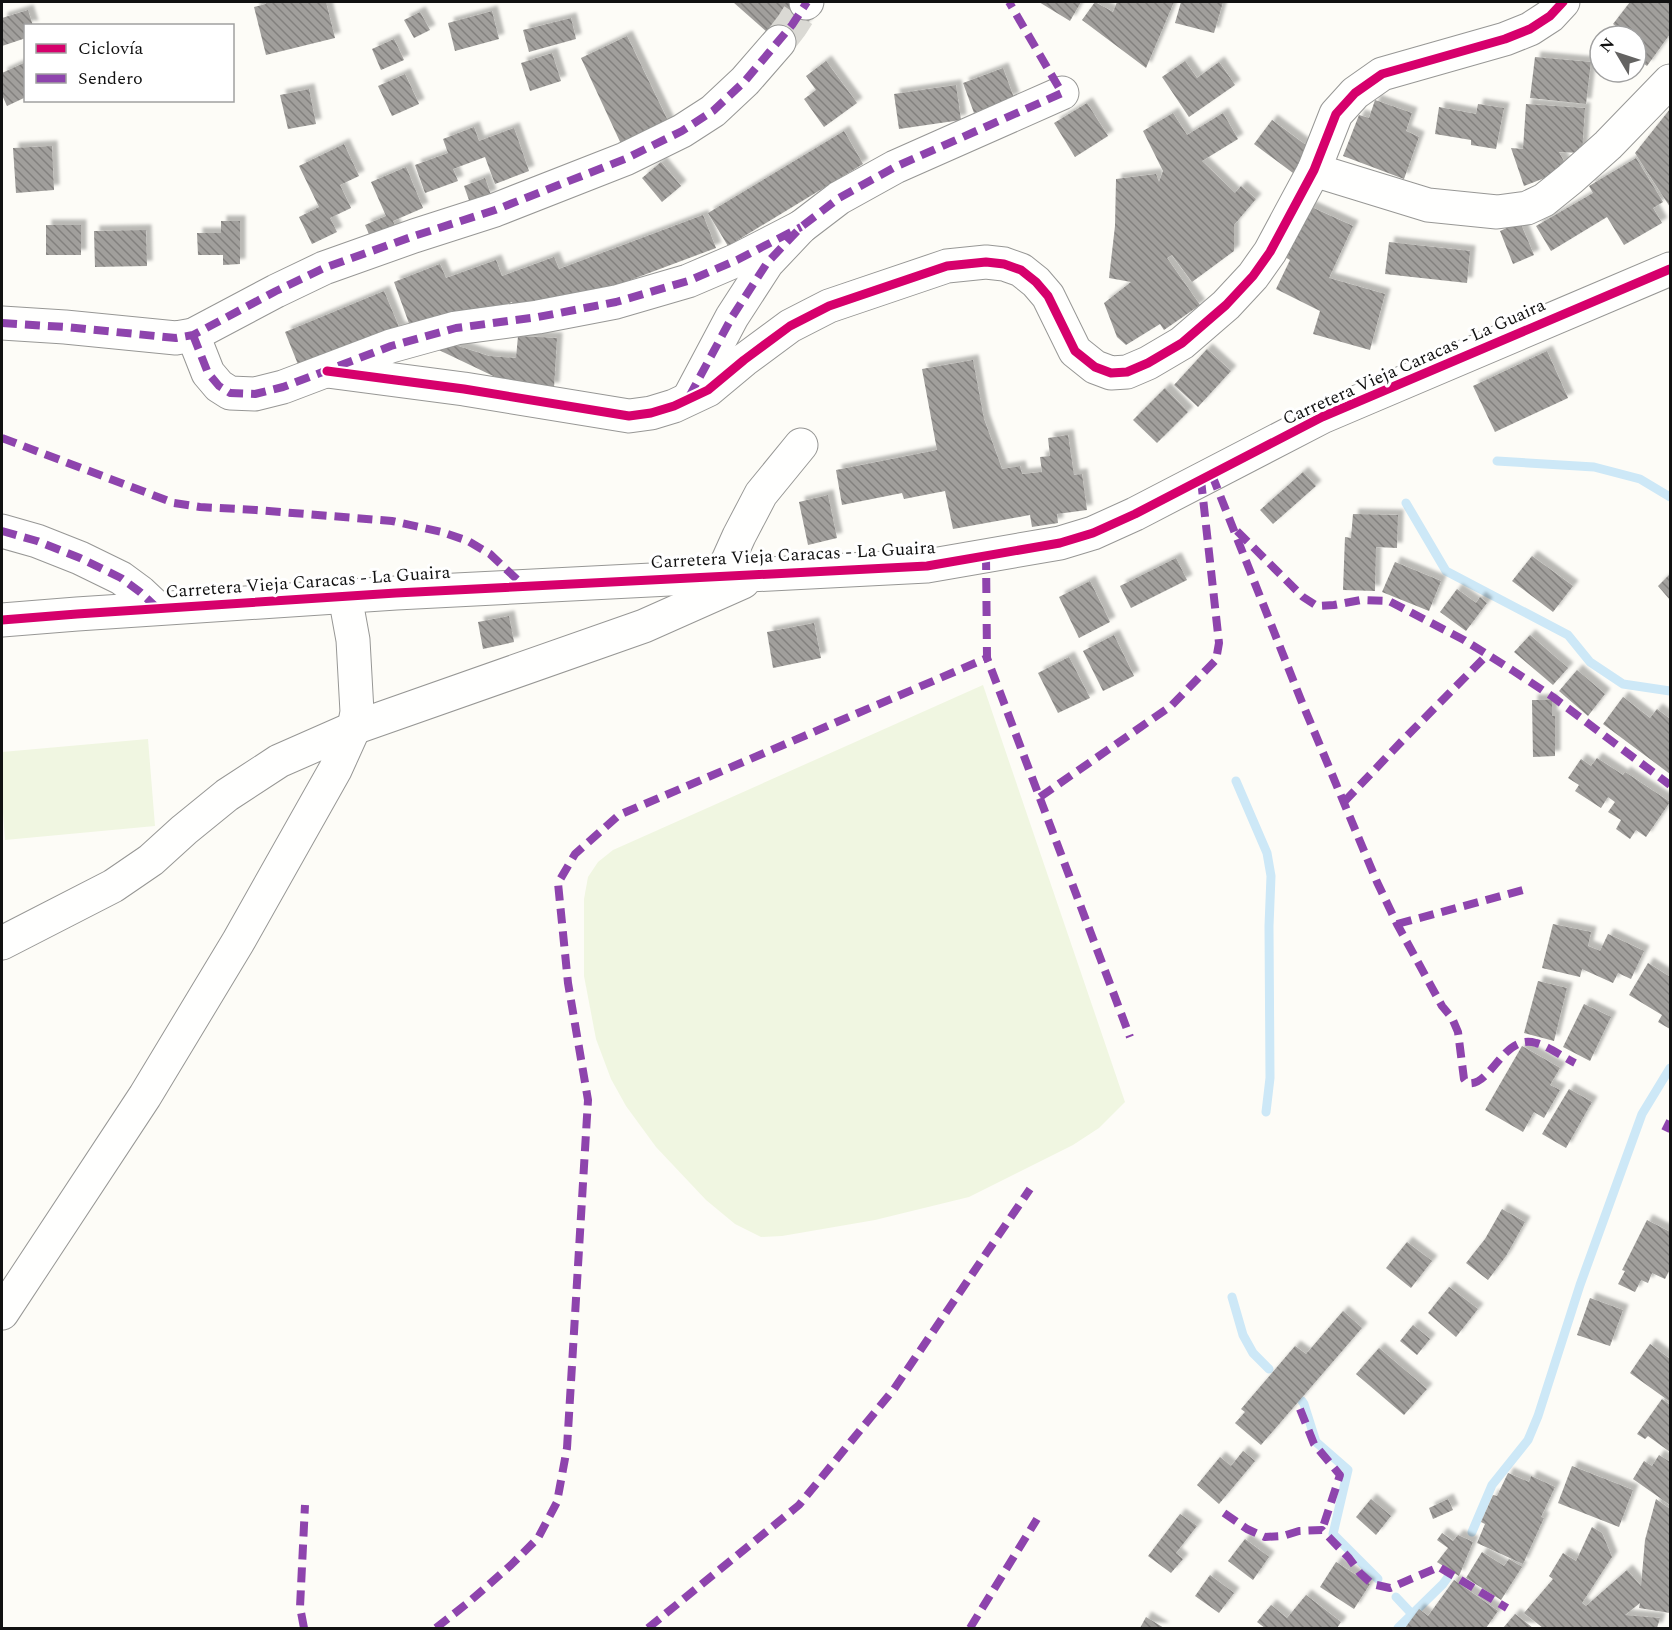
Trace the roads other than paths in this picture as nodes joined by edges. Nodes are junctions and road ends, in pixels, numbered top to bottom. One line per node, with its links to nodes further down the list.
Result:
1 (1563, 2): 5 (street)
2 (778, 42): 9 (street)
3 (1671, 81): 5 (street)
4 (1062, 93): 6 (street)
5 (1314, 170): 11 (street)
6 (801, 227): 10 (street); 11 (street)
7 (1671, 269): 14 (street, Carretera Vieja Caracas - La Guaira)
8 (2, 323): 9 (street)
9 (193, 335): 10 (street)
10 (327, 371): 11 (street)
11 (688, 399)
12 (801, 445): 15 (street)
13 (2, 531): 17 (street)
14 (761, 574): 15 (street, Carretera Vieja Caracas - La Guaira); 19 (street)
15 (721, 576): 16 (street, Carretera Vieja Caracas - La Guaira)
16 (345, 596): 17 (street, Carretera Vieja Caracas - La Guaira); 19 (street)
17 (157, 608): 18 (street, Carretera Vieja Caracas - La Guaira)
18 (2, 620)
19 (354, 728): 20 (street); 21 (street)
20 (2, 943)
21 (2, 1313)

